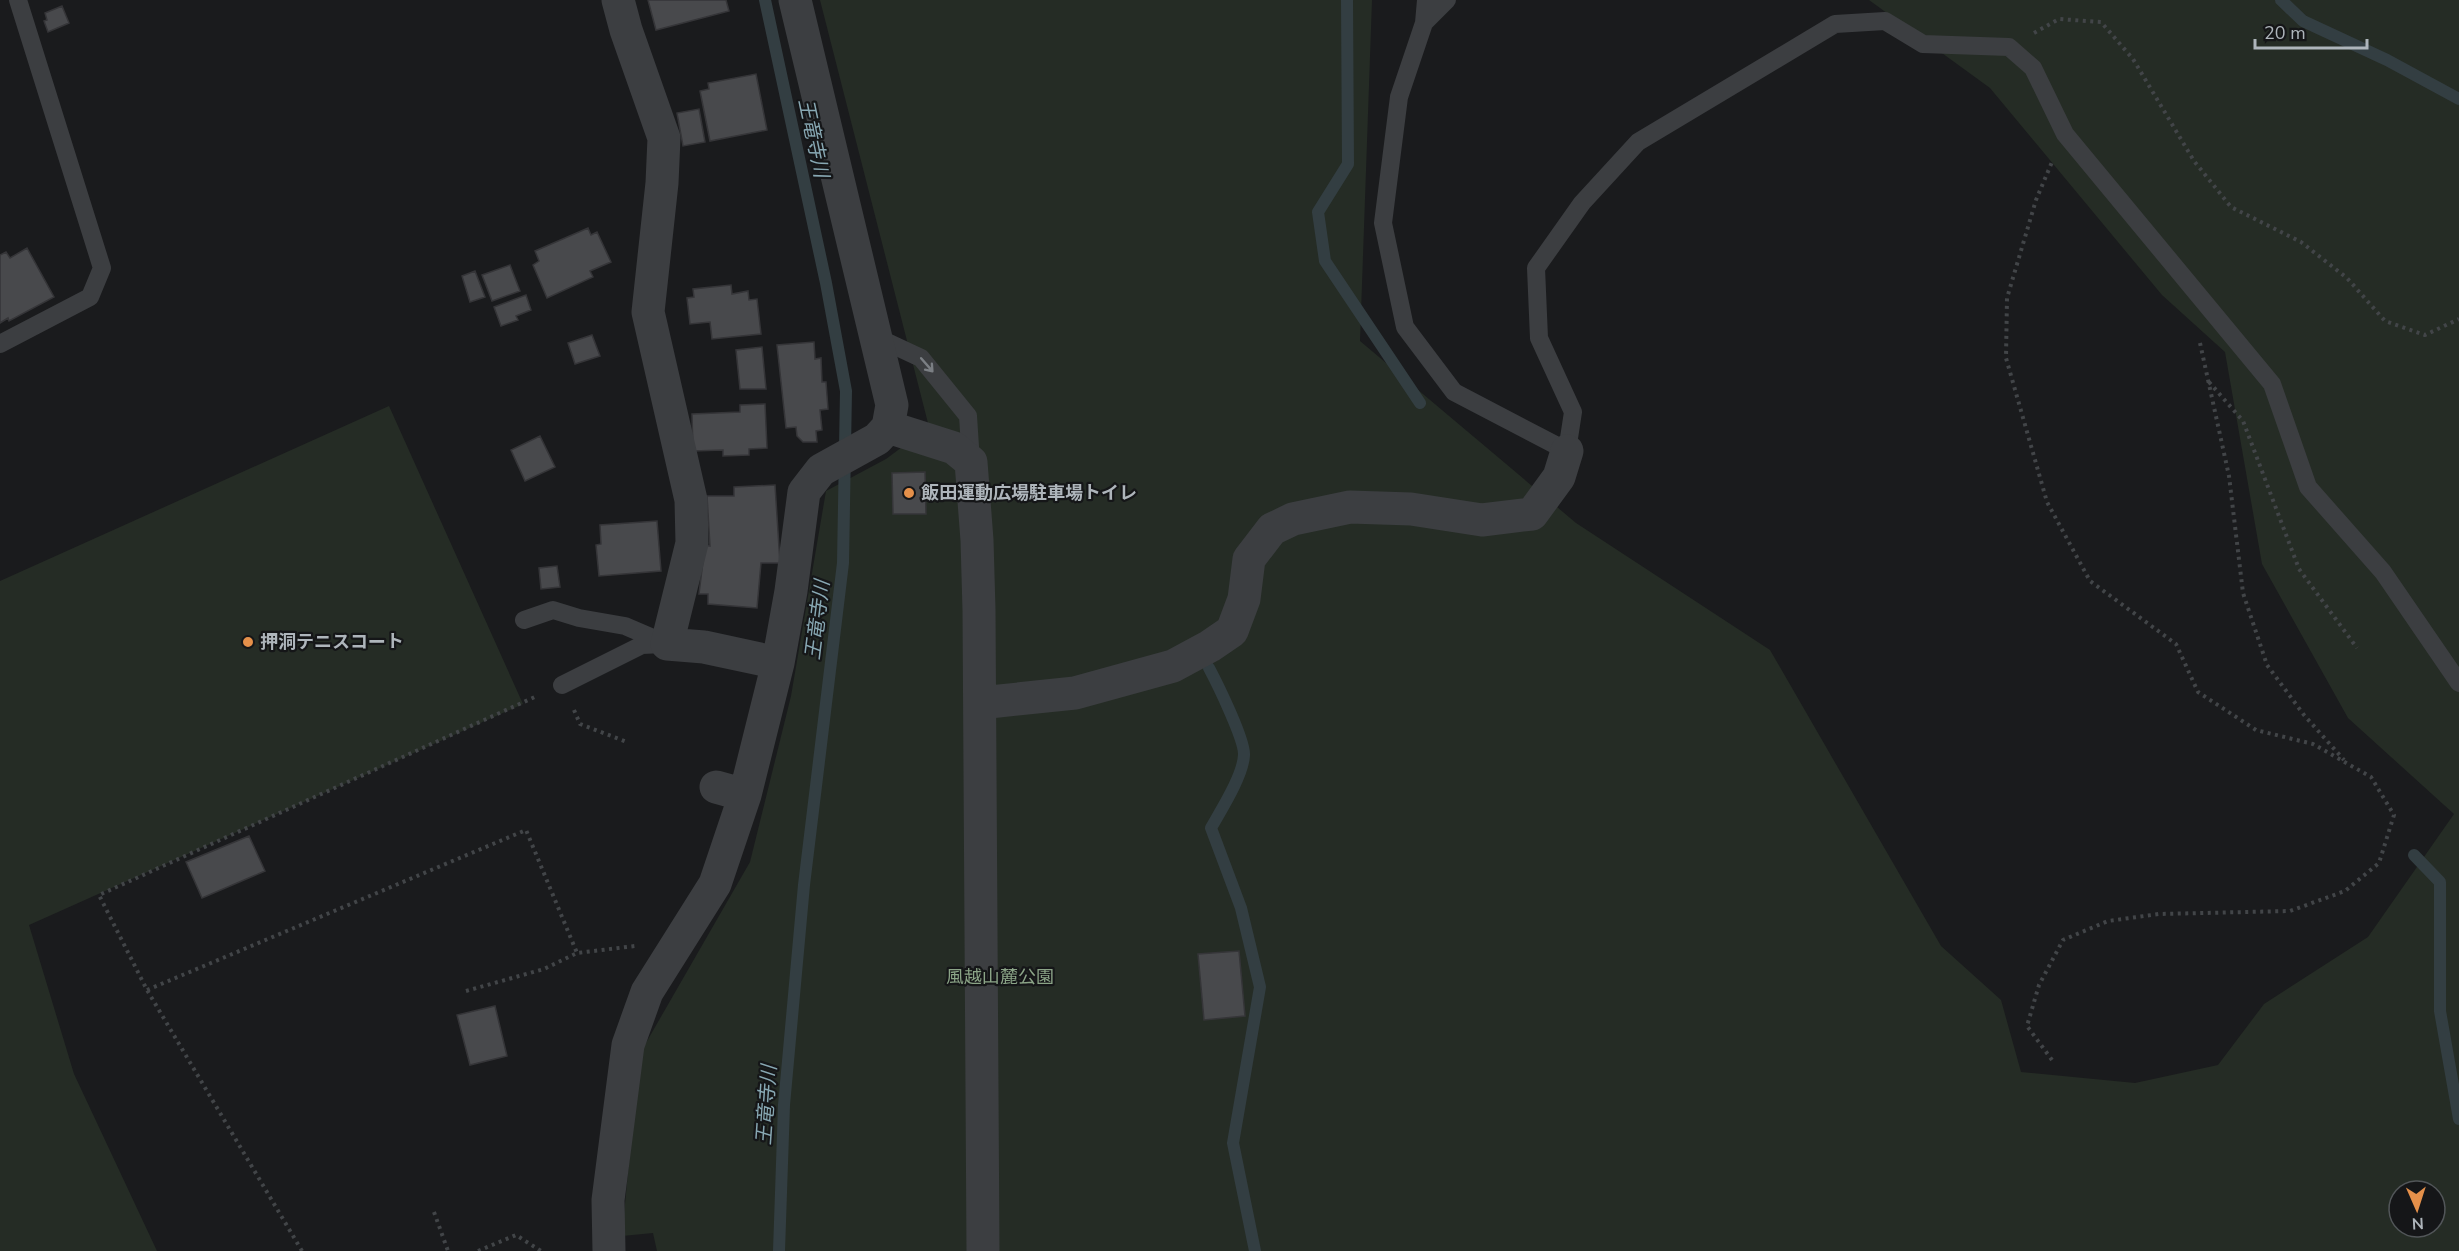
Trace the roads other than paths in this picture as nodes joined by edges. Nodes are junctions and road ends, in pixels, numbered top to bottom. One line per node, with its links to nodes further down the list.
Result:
1 (18, 0): 8 (lane)
2 (618, 0): 13 (street)
3 (795, 0): 7 (street)
4 (1426, 0): 6 (lane)
5 (1447, 0): 6 (lane)
6 (1424, 23): 10 (lane)
7 (876, 337): 9 (street); 11 (lane, one-way to 11)
8 (0, 344)
9 (882, 433): 11 (street); 14 (street)
10 (1567, 451): 15 (lane); 17 (street)
11 (971, 462): 17 (street)
12 (524, 620): 13 (lane)
13 (667, 644): 14 (street); 16 (lane)
14 (778, 663): 18 (street)
15 (2459, 683)
16 (562, 685)
17 (980, 703): 19 (street)
18 (609, 1251)
19 (983, 1251)

